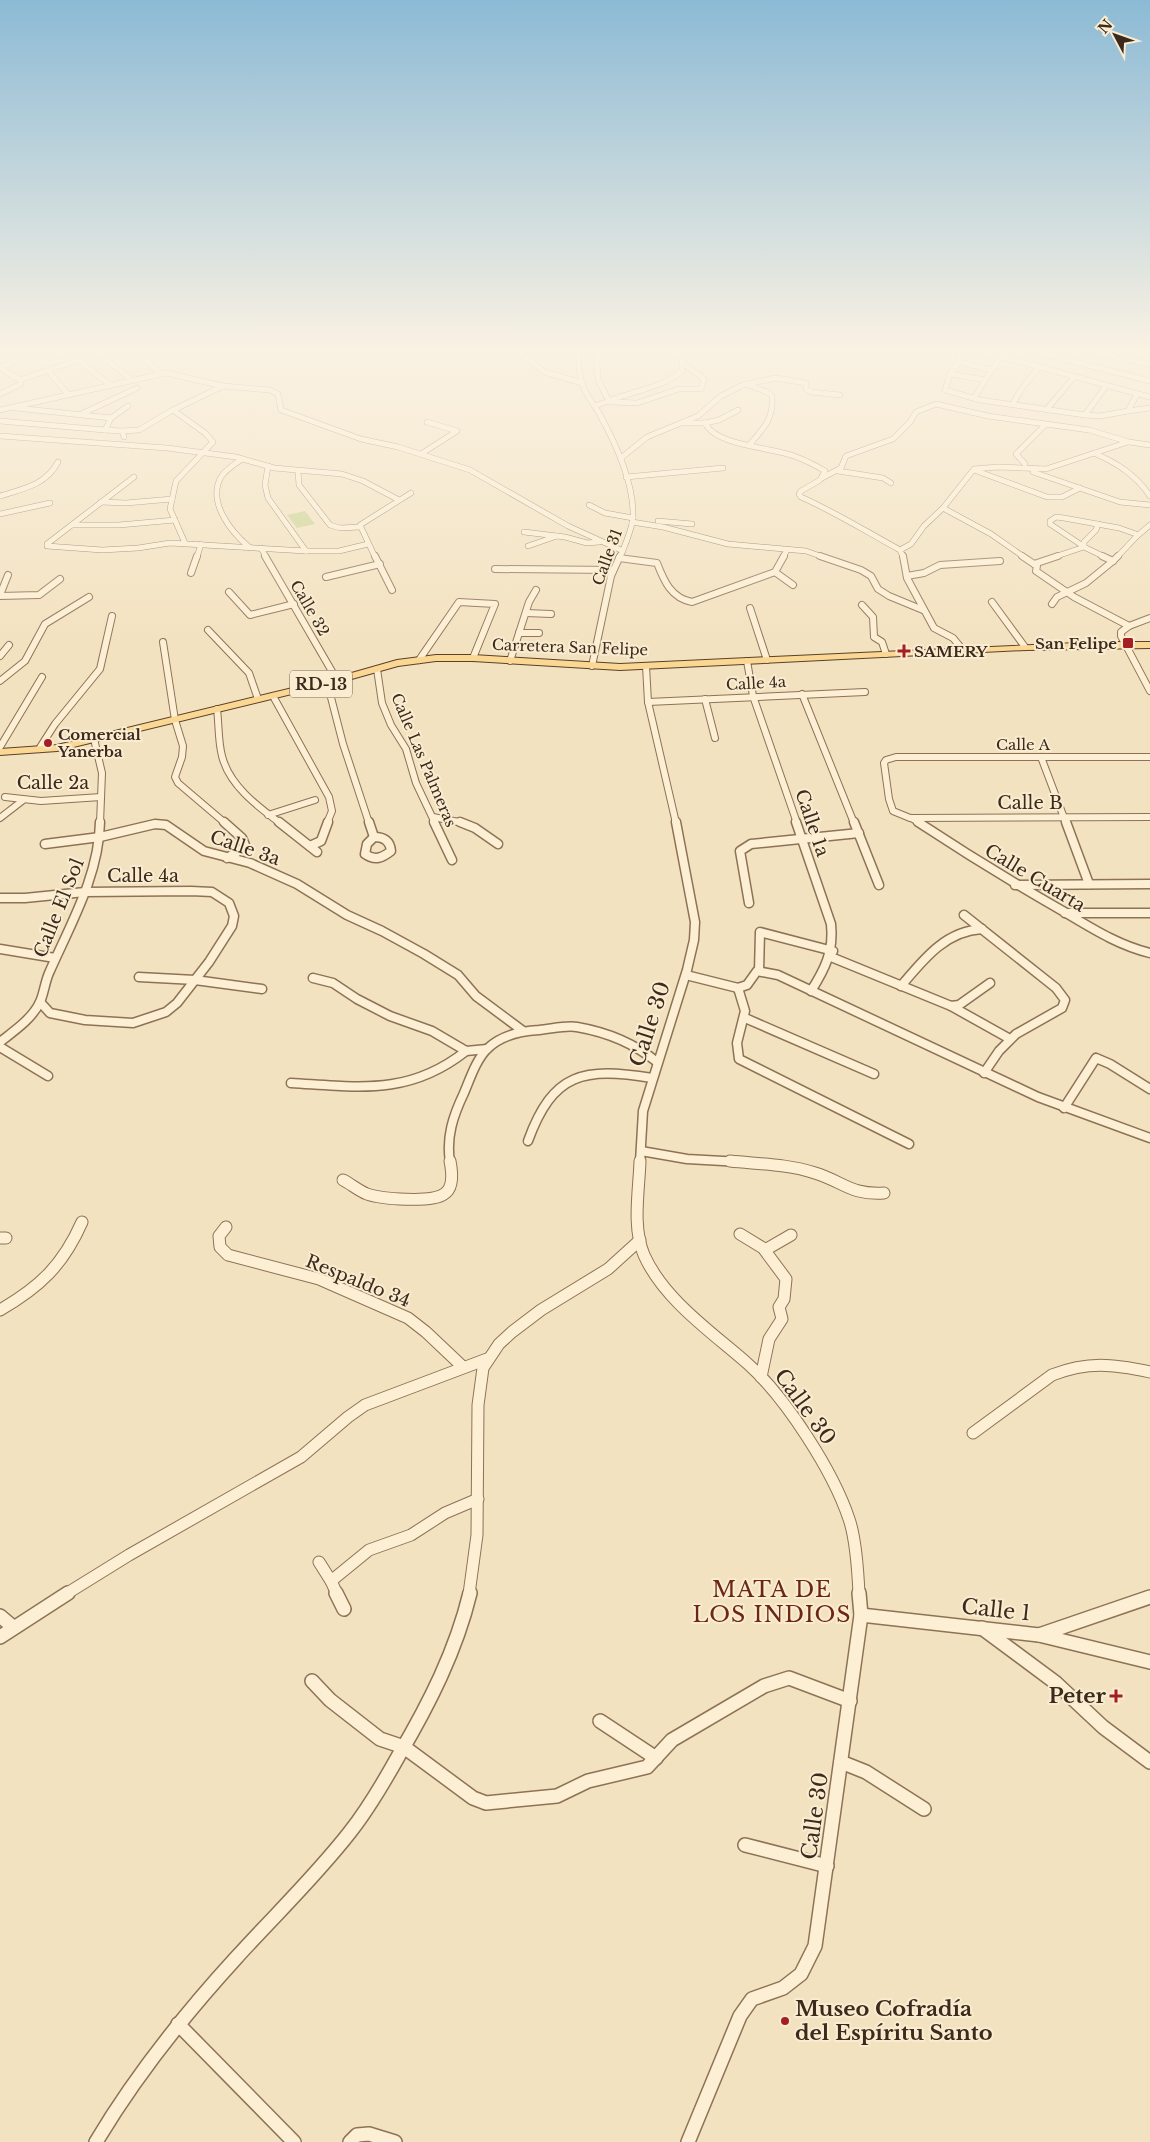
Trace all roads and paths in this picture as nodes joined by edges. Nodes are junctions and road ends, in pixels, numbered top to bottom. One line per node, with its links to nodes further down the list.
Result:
1 (139, 447): 11 (street)
2 (208, 447): 11 (street)
3 (393, 447): 13 (street)
4 (432, 447): 13 (street)
5 (615, 447): 14 (street, Calle 31)
6 (637, 447): 14 (street)
7 (760, 447): 25 (street)
8 (870, 447): 22 (street)
9 (1023, 447): 18 (street)
10 (1113, 447): 12 (street)
11 (201, 453): 15 (street); 32 (street)
12 (1094, 453): 18 (street); 28 (street)
13 (421, 454): 51 (street)
14 (621, 458): 24 (street, Calle 31)
15 (242, 459): 17 (street); 57 (street)
16 (58, 462): 30 (street)
17 (268, 466): 21 (street); 61 (street)
18 (1023, 466): 20 (street); 27 (street)
19 (723, 468): 24 (street)
20 (974, 470): 27 (street); 38 (street)
21 (298, 471): 33 (street); 47 (street)
22 (838, 471): 25 (street); 26 (street)
23 (134, 477): 34 (street)
24 (626, 477): 41 (street, Calle 31)
25 (822, 478): 60 (street)
26 (890, 483)
27 (1080, 488): 36 (street)
28 (1147, 488): 31 (street)
29 (411, 494): 33 (street)
30 (0, 496)
31 (1150, 496)
32 (172, 499): 34 (street); 40 (street)
33 (399, 500): 47 (street)
34 (101, 502): 43 (street)
35 (50, 503): 39 (street)
36 (1150, 505)
37 (589, 506): 41 (street)
38 (943, 508): 60 (street); 67 (street)
39 (0, 514)
40 (175, 520): 43 (street); 52 (street)
41 (632, 520): 42 (street); 62 (street, Calle 31)
42 (648, 523): 44 (street); 59 (street)
43 (72, 524): 52 (street)
44 (692, 524)
45 (1098, 524): 50 (street); 56 (street); 56 (street)
46 (1150, 525): 50 (street)
47 (360, 527): 54 (street)
48 (524, 532): 49 (street)
49 (558, 536): 51 (street); 55 (street)
50 (1137, 536): 65 (street)
51 (602, 542): 62 (street)
52 (185, 543): 53 (street)
53 (201, 544): 57 (street); 71 (street)
54 (368, 544): 61 (street); 66 (street)
55 (528, 546)
56 (1084, 547): 65 (street); 67 (street)
57 (250, 548): 58 (street)
58 (261, 548): 61 (street); 84 (street, Calle 32)
59 (787, 550): 70 (street); 88 (street)
60 (900, 550): 73 (street)
61 (306, 551)
62 (623, 551): 63 (street, Calle 31)
63 (619, 558): 69 (street, Calle 31); 70 (street)
64 (1000, 561): 73 (street)
65 (1113, 561): 80 (street)
66 (380, 564): 74 (street); 77 (street)
67 (1034, 564): 80 (street)
68 (495, 569): 69 (street)
69 (613, 570): 110 (street, Calle 31)
70 (775, 572): 76 (street)
71 (191, 573)
72 (8, 575): 81 (street)
73 (907, 576): 88 (street)
74 (326, 577)
75 (60, 579): 81 (street)
76 (793, 585)
77 (392, 590)
78 (536, 590): 89 (street)
79 (229, 592): 84 (street)
80 (1067, 592): 85 (street); 93 (street)
81 (0, 595)
82 (89, 597): 114 (street)
83 (992, 602): 101 (street)
84 (294, 604): 115 (street, Calle 32)
85 (1052, 604)
86 (862, 605): 103 (street)
87 (750, 608): 107 (street)
88 (923, 610): 102 (street)
89 (526, 613): 90 (street); 95 (street)
90 (552, 614)
91 (112, 616): 129 (street)
92 (1150, 618): 93 (street)
93 (1129, 626): 99 (street)
94 (208, 630): 121 (street)
95 (519, 633): 96 (street); 108 (street)
96 (539, 634)
97 (162, 642): 125 (street)
98 (9, 645): 104 (street)
99 (1125, 645): 100 (main road, Carretera San Felipe / RD-13); 101 (main road, Carretera San Felipe / RD-13); 116 (street)
100 (1150, 645)
101 (1025, 648): 102 (main road, Carretera San Felipe / RD-13)
102 (963, 650): 103 (main road, Carretera San Felipe / RD-13)
103 (886, 654): 107 (main road, Carretera San Felipe / RD-13)
104 (0, 656)
105 (473, 658): 106 (main road, Carretera San Felipe / RD-13); 106 (street); 108 (main road, Carretera San Felipe / RD-13)
106 (418, 660): 112 (main road, Carretera San Felipe / RD-13)
107 (767, 660): 109 (main road, Carretera San Felipe / RD-13)
108 (510, 661): 110 (main road, Carretera San Felipe / RD-13)
109 (746, 661): 111 (main road, Carretera San Felipe / RD-13); 120 (street, Calle 1a)
110 (592, 666): 111 (main road, Carretera San Felipe / RD-13)
111 (646, 666): 123 (street, Calle 30)
112 (377, 669): 115 (main road, Carretera San Felipe / RD-13); 139 (street, Calle Las Palmeras)
113 (42, 677): 128 (street)
114 (0, 681)
115 (332, 681): 119 (main road, Carretera San Felipe / RD-13); 146 (street, Calle 32)
116 (1150, 691)
117 (865, 692): 118 (street, Calle 4a)
118 (802, 694): 120 (street, Calle 4a); 144 (street)
119 (273, 696): 121 (main road, Carretera San Felipe / RD-13); 150 (street)
120 (753, 696): 122 (street, Calle 4a); 147 (street, Calle 1a)
121 (258, 699): 124 (main road, Carretera San Felipe / RD-13)
122 (705, 699): 123 (street, Calle 4a); 126 (street)
123 (648, 702): 171 (street, Calle 30)
124 (217, 709): 125 (main road, Carretera San Felipe / RD-13); 138 (street)
125 (175, 720): 127 (main road, Carretera San Felipe / RD-13); 152 (street)
126 (715, 738)
127 (94, 739): 129 (main road, Carretera San Felipe / RD-13); 135 (street, Calle El Sol)
128 (0, 747)
129 (39, 749): 130 (main road, Carretera San Felipe / RD-13)
130 (0, 752)
131 (896, 757): 132 (street, Calle A); 142 (street, Calle Cuarta)
132 (1041, 757): 133 (street, Calle A); 143 (street)
133 (1150, 757)
134 (5, 797): 137 (street, Calle 2a)
135 (102, 797): 137 (street, Calle 2a); 145 (street, Calle El Sol)
136 (315, 800): 138 (street)
137 (22, 801): 141 (street)
138 (268, 814): 150 (street)
139 (432, 817): 149 (street); 153 (street, Calle Las Palmeras)
140 (1150, 817): 143 (street, Calle B)
141 (0, 818)
142 (910, 818): 143 (street, Calle B); 157 (street, Calle Cuarta)
143 (1063, 818): 154 (street)
144 (859, 833): 147 (street); 156 (street)
145 (100, 837): 148 (street, Calle 3a); 152 (street, Calle 3a); 158 (street, Calle El Sol)
146 (374, 837)
147 (802, 840): 160 (street); 168 (street, Calle 1a)
148 (45, 844)
149 (498, 844)
150 (310, 846): 151 (street)
151 (317, 852)
152 (227, 858): 183 (street, Calle 3a)
153 (452, 860)
154 (1089, 884): 155 (street); 157 (street)
155 (1150, 884)
156 (879, 885)
157 (1015, 885): 161 (street, Calle Cuarta)
158 (85, 892): 159 (street, Calle 4a); 164 (street, Calle 4a); 169 (street, Calle El Sol)
159 (0, 898)
160 (749, 903)
161 (1064, 913): 162 (street); 167 (street, Calle Cuarta)
162 (1150, 913)
163 (964, 915): 165 (street)
164 (232, 926): 174 (street)
165 (982, 929): 176 (street); 184 (street)
166 (0, 948): 169 (street)
167 (1150, 953)
168 (832, 954): 170 (street); 176 (street); 179 (street)
169 (55, 958): 180 (street, Calle El Sol)
170 (759, 971): 177 (street); 179 (street)
171 (686, 975): 177 (street); 189 (street, Calle 30)
172 (139, 977): 174 (street)
173 (313, 978): 188 (street)
174 (195, 980): 178 (street); 180 (street)
175 (990, 983): 181 (street)
176 (902, 986): 181 (street)
177 (738, 988): 182 (street)
178 (262, 989)
179 (811, 991): 190 (street)
180 (40, 1002): 185 (street, Calle El Sol)
181 (951, 1006): 184 (street)
182 (745, 1018): 191 (street); 199 (street)
183 (523, 1031): 187 (street); 189 (street)
184 (1010, 1039): 190 (street)
185 (0, 1042)
186 (0, 1047): 192 (street)
187 (487, 1049): 188 (street); 201 (street)
188 (466, 1051): 194 (street)
189 (657, 1062): 193 (street, Calle 30)
190 (984, 1073): 196 (street)
191 (874, 1074)
192 (48, 1076)
193 (652, 1078): 198 (street); 200 (street, Calle 30)
194 (291, 1083)
195 (1150, 1089): 196 (street)
196 (1064, 1108): 197 (street)
197 (1150, 1138)
198 (528, 1141)
199 (909, 1144)
200 (641, 1150): 202 (street); 207 (street, Calle 30)
201 (343, 1180)
202 (884, 1194)
203 (82, 1222): 209 (street)
204 (226, 1227): 211 (street, Respaldo 34)
205 (740, 1234): 208 (street)
206 (791, 1235): 208 (street)
207 (640, 1240): 210 (street); 213 (street, Calle 30)
208 (764, 1250): 213 (street)
209 (0, 1310)
210 (486, 1359): 211 (street); 215 (street)
211 (464, 1367): 222 (street)
212 (1150, 1372): 214 (street)
213 (761, 1377): 220 (street, Calle 30)
214 (973, 1433)
215 (478, 1499): 217 (street); 230 (street)
216 (319, 1562): 217 (street)
217 (331, 1581): 219 (street)
218 (1150, 1597): 224 (street, Calle 1)
219 (344, 1609)
220 (861, 1615): 223 (street, Calle 1); 228 (street, Calle 30)
221 (0, 1616): 222 (street)
222 (13, 1626): 225 (street)
223 (982, 1628): 224 (street, Calle 1); 233 (street)
224 (1039, 1635): 226 (street)
225 (0, 1636)
226 (1150, 1662)
227 (312, 1681): 230 (street)
228 (850, 1701): 231 (street); 232 (street, Calle 30)
229 (600, 1721): 231 (street)
230 (404, 1747): 231 (street); 237 (street)
231 (656, 1758)
232 (842, 1762): 234 (street); 236 (street, Calle 30)
233 (1150, 1762)
234 (924, 1808)
235 (745, 1845): 236 (street)
236 (827, 1866): 242 (street, Calle 30)
237 (178, 2024): 238 (street); 239 (street)
238 (96, 2142)
239 (294, 2142)
240 (350, 2142): 241 (street)
241 (395, 2142)
242 (688, 2142)

